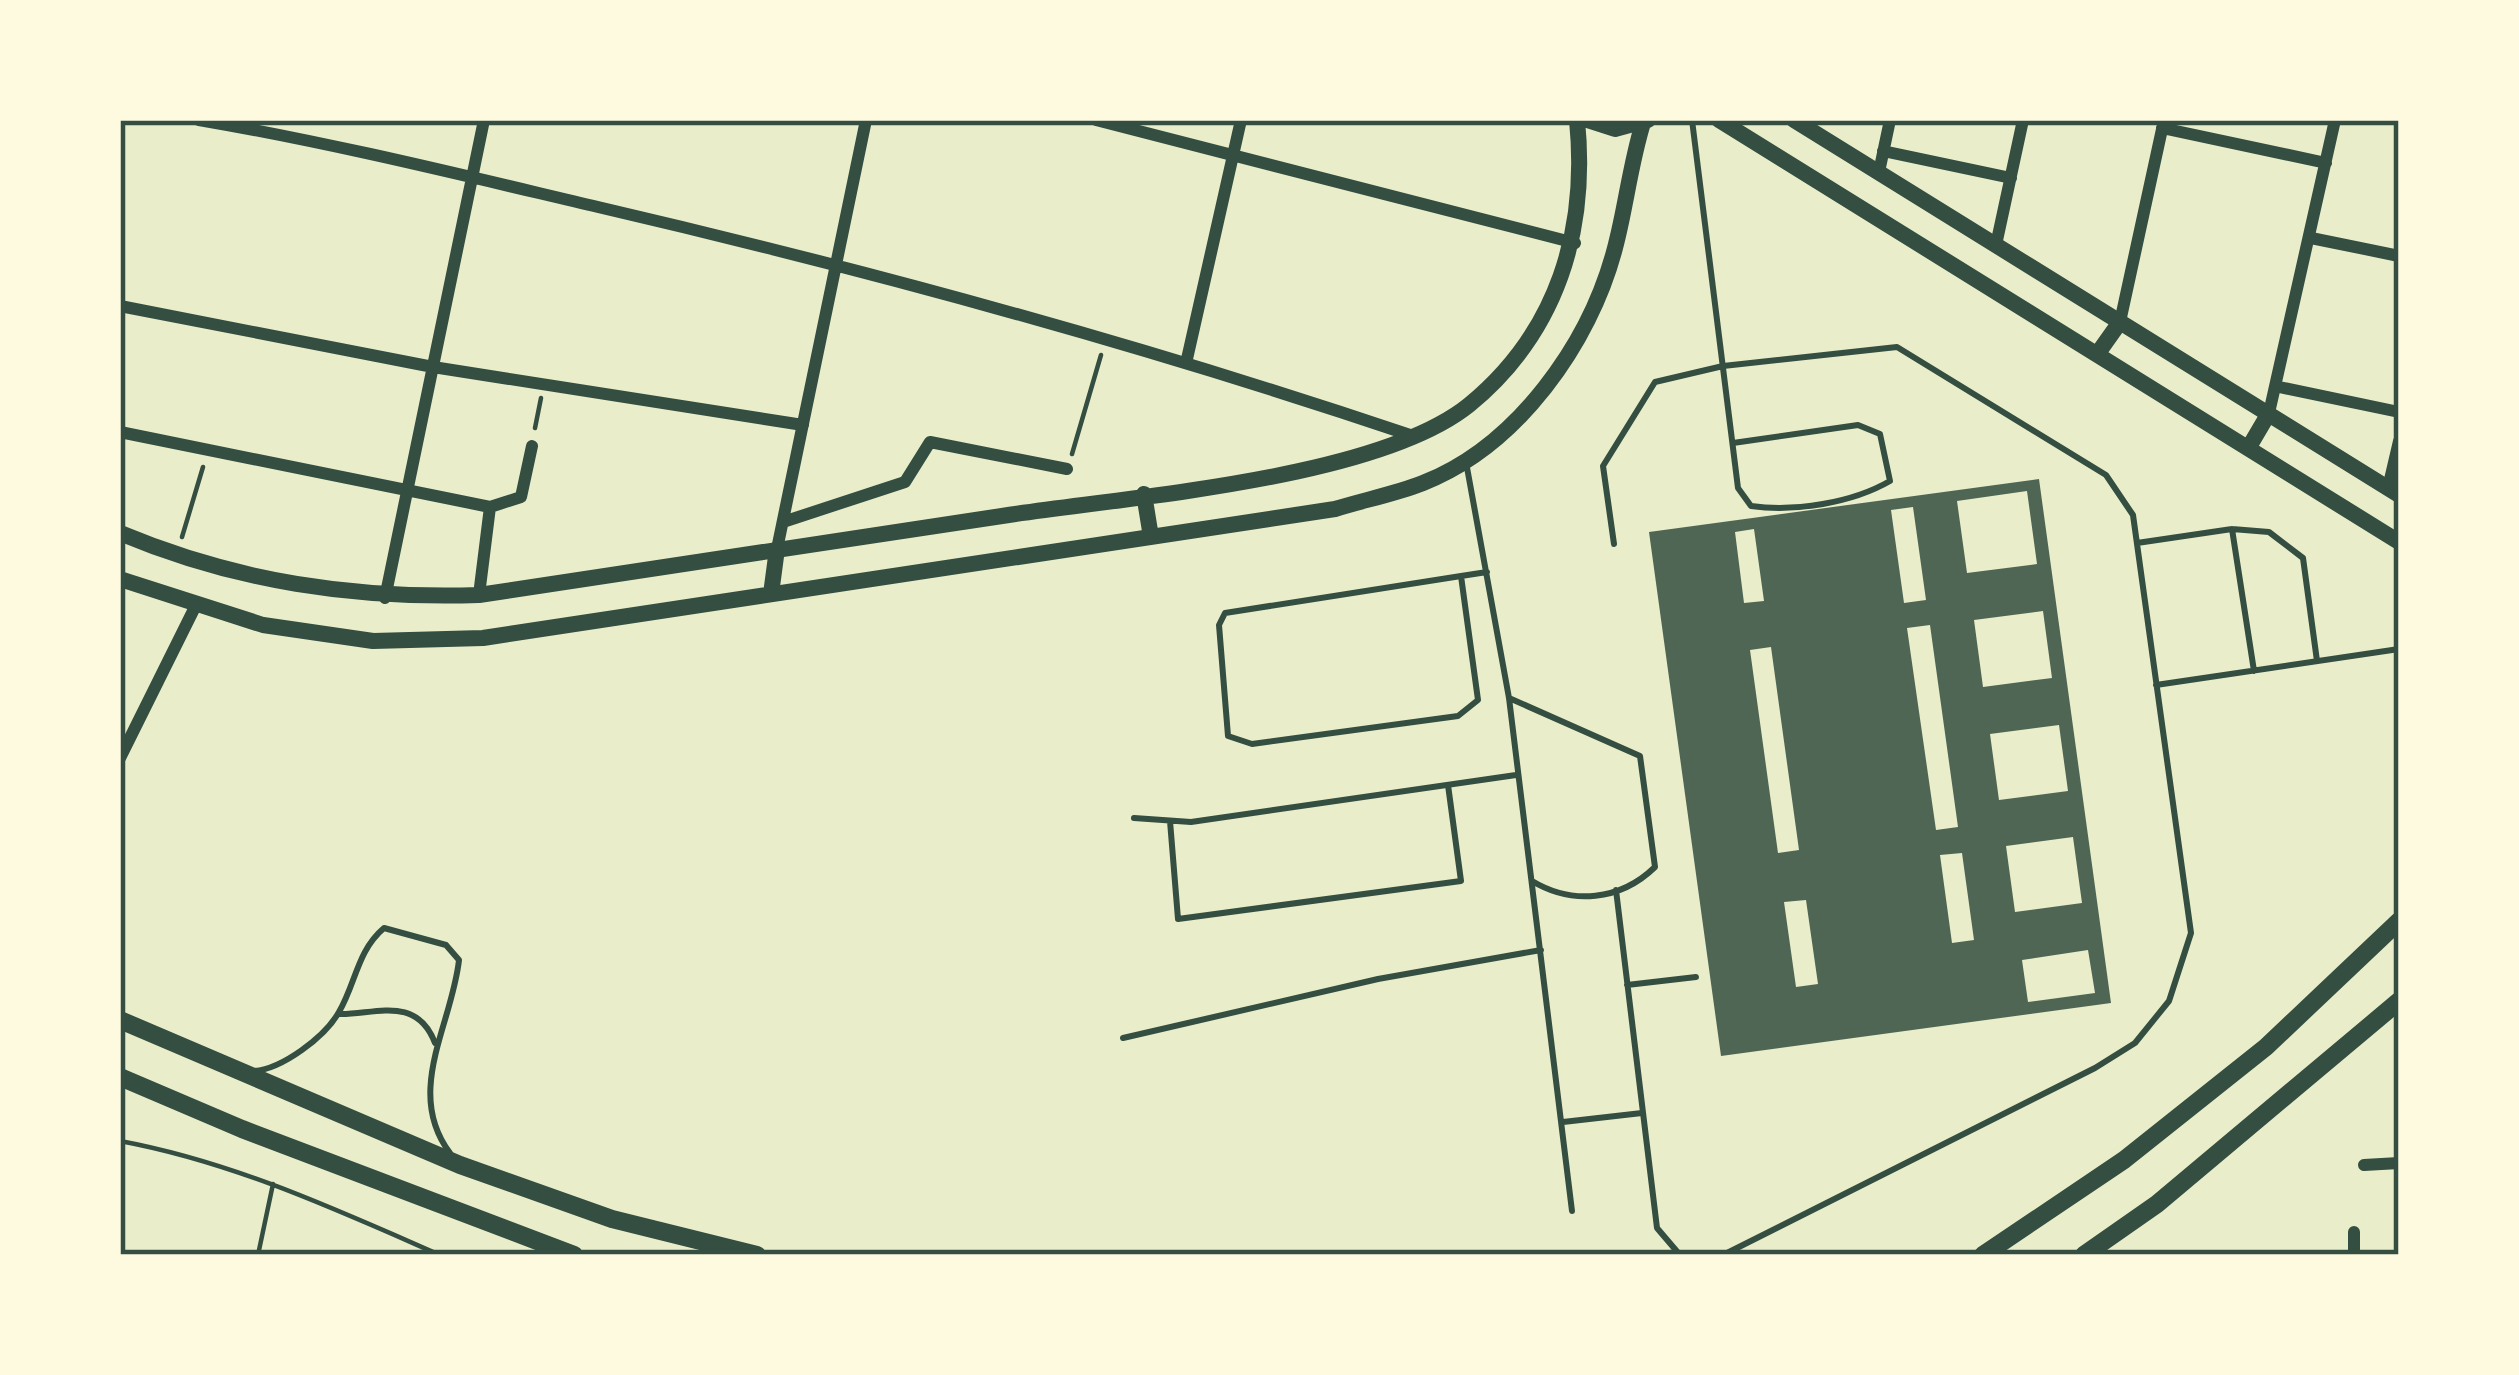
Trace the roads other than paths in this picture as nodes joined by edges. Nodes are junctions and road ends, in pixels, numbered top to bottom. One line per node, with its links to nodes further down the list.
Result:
1 (199, 120): 20 (street)
2 (484, 120): 20 (street)
3 (866, 120): 26 (street)
4 (1096, 120): 17 (street)
5 (1241, 120): 17 (street)
6 (1577, 120): 23 (main road)
7 (1587, 120): 14 (main road)
8 (1692, 120): 31 (lane)
9 (1719, 120): 29 (main road)
10 (1794, 120): 19 (main road)
11 (1890, 120): 16 (street)
12 (2024, 120): 21 (street)
13 (2336, 120): 18 (street)
14 (1646, 122): 43 (main road)
15 (2163, 124): 18 (street); 28 (street)
16 (1883, 151): 19 (street); 21 (street)
17 (1232, 156): 23 (street); 30 (street)
18 (2326, 163): 22 (street)
19 (1879, 172): 24 (main road)
20 (472, 177): 26 (street); 32 (street)
21 (2011, 178): 24 (street)
22 (2311, 238): 25 (street); 33 (street)
23 (1575, 243): 38 (main road)
24 (1996, 245): 28 (main road)
25 (2399, 256)
26 (837, 263): 30 (street); 36 (street)
27 (120, 306): 32 (street)
28 (2120, 322): 29 (main road); 35 (main road)
29 (2098, 352): 42 (main road)
30 (1187, 359): 38 (street)
31 (1723, 366): 40 (lane); 54 (lane); 55 (lane)
32 (433, 367): 36 (street); 46 (street)
33 (2279, 387): 34 (street); 35 (street)
34 (2399, 412)
35 (2269, 413): 42 (main road); 45 (main road)
36 (803, 425): 49 (street)
37 (120, 432): 46 (street)
38 (1410, 435): 47 (main road)
39 (2399, 442): 45 (street)
40 (1733, 443): 40 (lane)
41 (532, 446): 48 (street)
42 (2249, 447): 53 (main road)
43 (1466, 458): 52 (main road); 57 (lane)
44 (1067, 469): 49 (street)
45 (2393, 491)
46 (405, 493): 48 (street); 62 (street)
47 (1144, 494): 52 (main road); 56 (main road)
48 (490, 507): 61 (street)
49 (783, 522): 56 (street)
50 (2232, 529): 54 (lane); 65 (lane); 66 (lane)
51 (120, 532): 62 (main road)
52 (1150, 537): 60 (main road)
53 (2399, 542)
54 (2137, 543): 67 (lane)
55 (1614, 544)
56 (777, 549): 60 (main road); 61 (main road)
57 (1487, 572): 58 (lane); 68 (lane)
58 (1461, 576): 58 (lane)
59 (120, 579): 63 (main road)
60 (771, 594): 63 (main road)
61 (479, 595): 62 (main road)
62 (385, 598)
63 (196, 604): 69 (street)
64 (2399, 650): 65 (lane)
65 (2317, 662): 66 (lane)
66 (2254, 670): 67 (lane)
67 (2156, 685): 97 (lane)
68 (1509, 698): 70 (lane); 75 (lane)
69 (120, 758)
70 (1516, 775): 71 (lane); 74 (lane)
71 (1448, 785): 73 (lane); 73 (lane)
72 (1134, 818): 73 (lane)
73 (1170, 821)
74 (1532, 881): 75 (lane); 77 (lane)
75 (1616, 890): 79 (lane)
76 (2399, 921): 98 (main road)
77 (1541, 950): 83 (lane); 88 (lane)
78 (1696, 977): 79 (lane)
79 (1628, 985): 87 (lane)
80 (2399, 1001): 99 (main road)
81 (338, 1014): 84 (lane); 84 (lane); 85 (lane)
82 (120, 1020): 85 (main road)
83 (1123, 1038)
84 (436, 1047): 90 (lane)
85 (242, 1072): 90 (main road)
86 (120, 1077): 94 (main road)
87 (1642, 1113): 88 (lane); 96 (lane)
88 (1563, 1122): 92 (lane)
89 (2399, 1163): 91 (street)
90 (460, 1165): 95 (main road)
91 (2364, 1165)
92 (1573, 1211)
93 (2354, 1232): 100 (street)
94 (574, 1255)
95 (757, 1255)
96 (1680, 1255)
97 (1723, 1255)
98 (1983, 1255)
99 (2084, 1255)
100 (2354, 1255)

